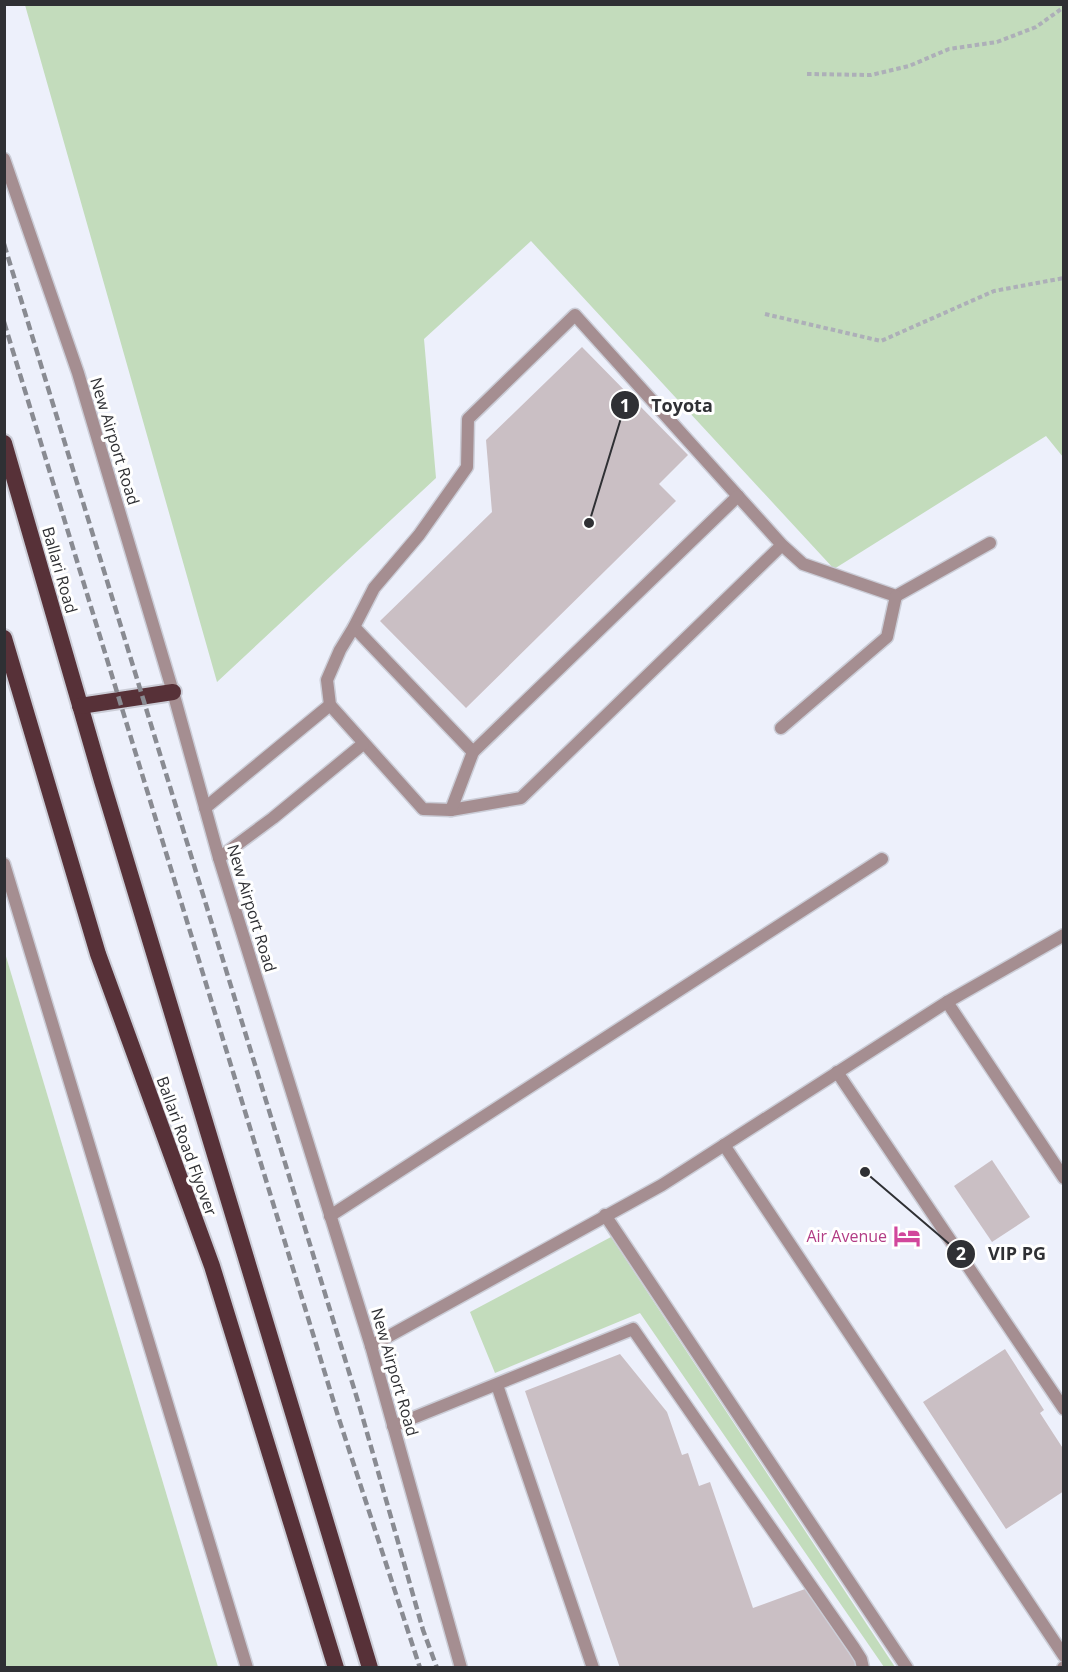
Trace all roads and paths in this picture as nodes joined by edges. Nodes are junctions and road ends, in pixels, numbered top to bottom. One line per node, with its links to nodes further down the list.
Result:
1 (1064, 7): 2 (path)
2 (807, 74)
3 (4, 159): 13 (street, New Airport Road)
4 (1064, 279): 5 (path)
5 (765, 314)
6 (4, 443): 15 (highway, Ballari Road)
7 (738, 496): 9 (street); 11 (street); 18 (street)
8 (990, 543): 10 (street)
9 (782, 545): 10 (street); 20 (street)
10 (896, 596): 16 (street)
11 (354, 627): 14 (street); 18 (street)
12 (4, 638): 38 (highway, Ballari Road Flyover)
13 (173, 692): 15 (highway); 19 (street, New Airport Road)
14 (330, 705): 17 (street); 19 (street)
15 (80, 706): 39 (highway, Ballari Road Flyover)
16 (781, 728)
17 (363, 744): 20 (street); 21 (street)
18 (473, 752): 20 (street)
19 (205, 808): 21 (street, New Airport Road)
20 (451, 810)
21 (219, 858): 31 (street, New Airport Road)
22 (882, 859): 31 (street)
23 (4, 864): 37 (street)
24 (1060, 937): 25 (street); 26 (street)
25 (1064, 951)
26 (947, 1002): 27 (street); 29 (street)
27 (837, 1072): 28 (street); 34 (street)
28 (724, 1145): 30 (street); 36 (street)
29 (1064, 1178)
30 (605, 1215): 32 (street); 43 (street)
31 (330, 1216): 32 (street, New Airport Road)
32 (371, 1346): 35 (street, New Airport Road)
33 (497, 1385): 35 (street); 41 (street); 42 (street)
34 (1064, 1409)
35 (393, 1426): 40 (street, New Airport Road)
36 (1064, 1656)
37 (247, 1668)
38 (336, 1668)
39 (370, 1668)
40 (461, 1668)
41 (593, 1668)
42 (863, 1668)
43 (908, 1668)

